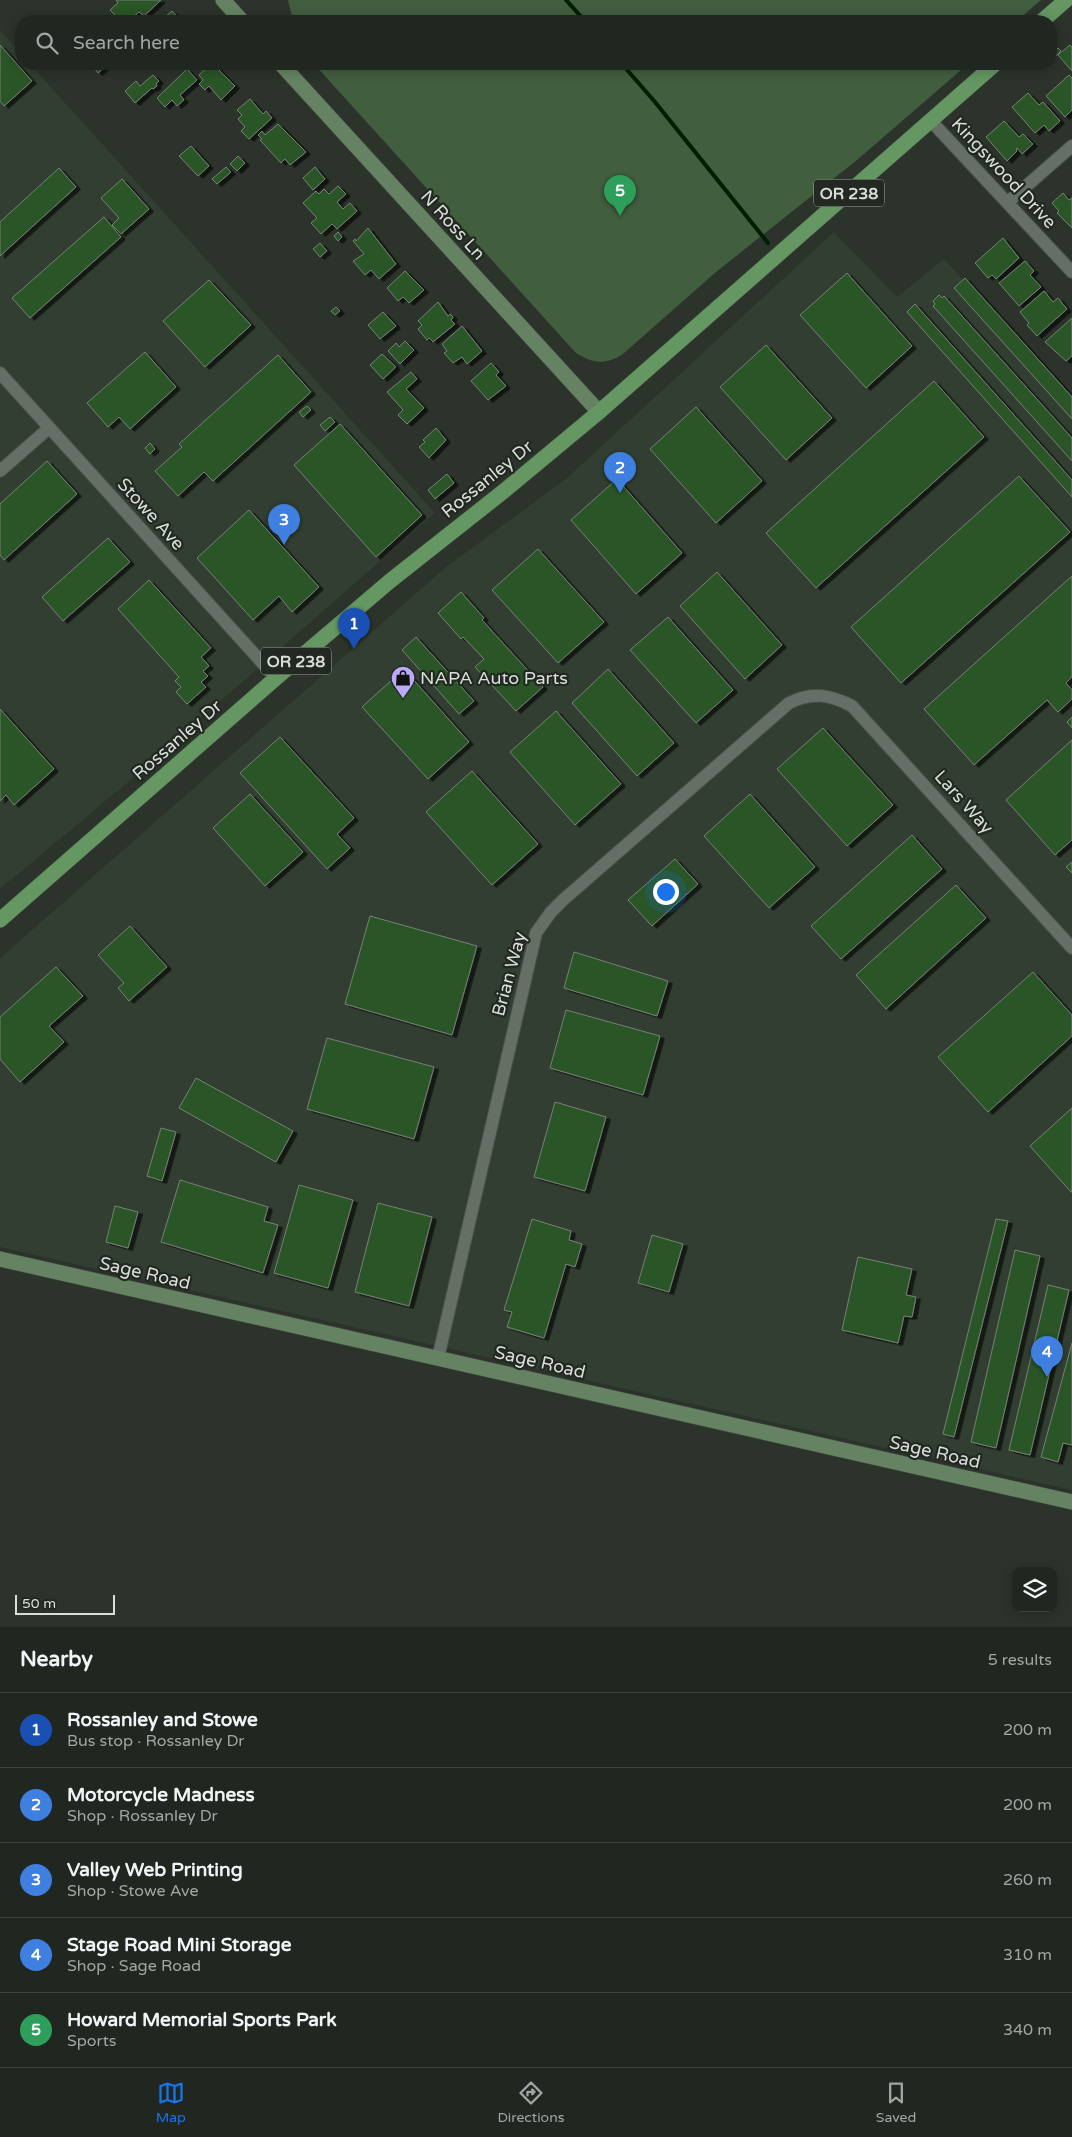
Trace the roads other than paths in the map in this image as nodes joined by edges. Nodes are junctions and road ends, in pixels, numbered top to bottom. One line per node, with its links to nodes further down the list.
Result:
1 (223, 0): 3 (main road)
2 (1066, 0): 4 (main road)
3 (237, 15)
4 (1049, 15)
5 (286, 70): 12 (main road, N Ross Ln)
6 (988, 70): 7 (main road, Rossanley Dr / OR 238)
7 (931, 121): 9 (street, Kingswood Drive); 12 (main road, Rossanley Dr / OR 238)
8 (1072, 146): 9 (street)
9 (1008, 202): 10 (street, Kingswood Drive)
10 (1072, 272)
11 (0, 373): 13 (street, Stowe Ave)
12 (599, 412): 15 (main road, Rossanley Dr / OR 238)
13 (49, 428): 14 (street); 15 (street, Stowe Ave)
14 (0, 471)
15 (276, 678): 17 (main road, Rossanley Dr / OR 238)
16 (819, 696): 18 (street, Lars Way); 20 (street, Brian Way)
17 (0, 920)
18 (1072, 948)
19 (0, 1259): 20 (main road, Sage Road)
20 (438, 1358): 21 (main road, Sage Road)
21 (1072, 1502)

